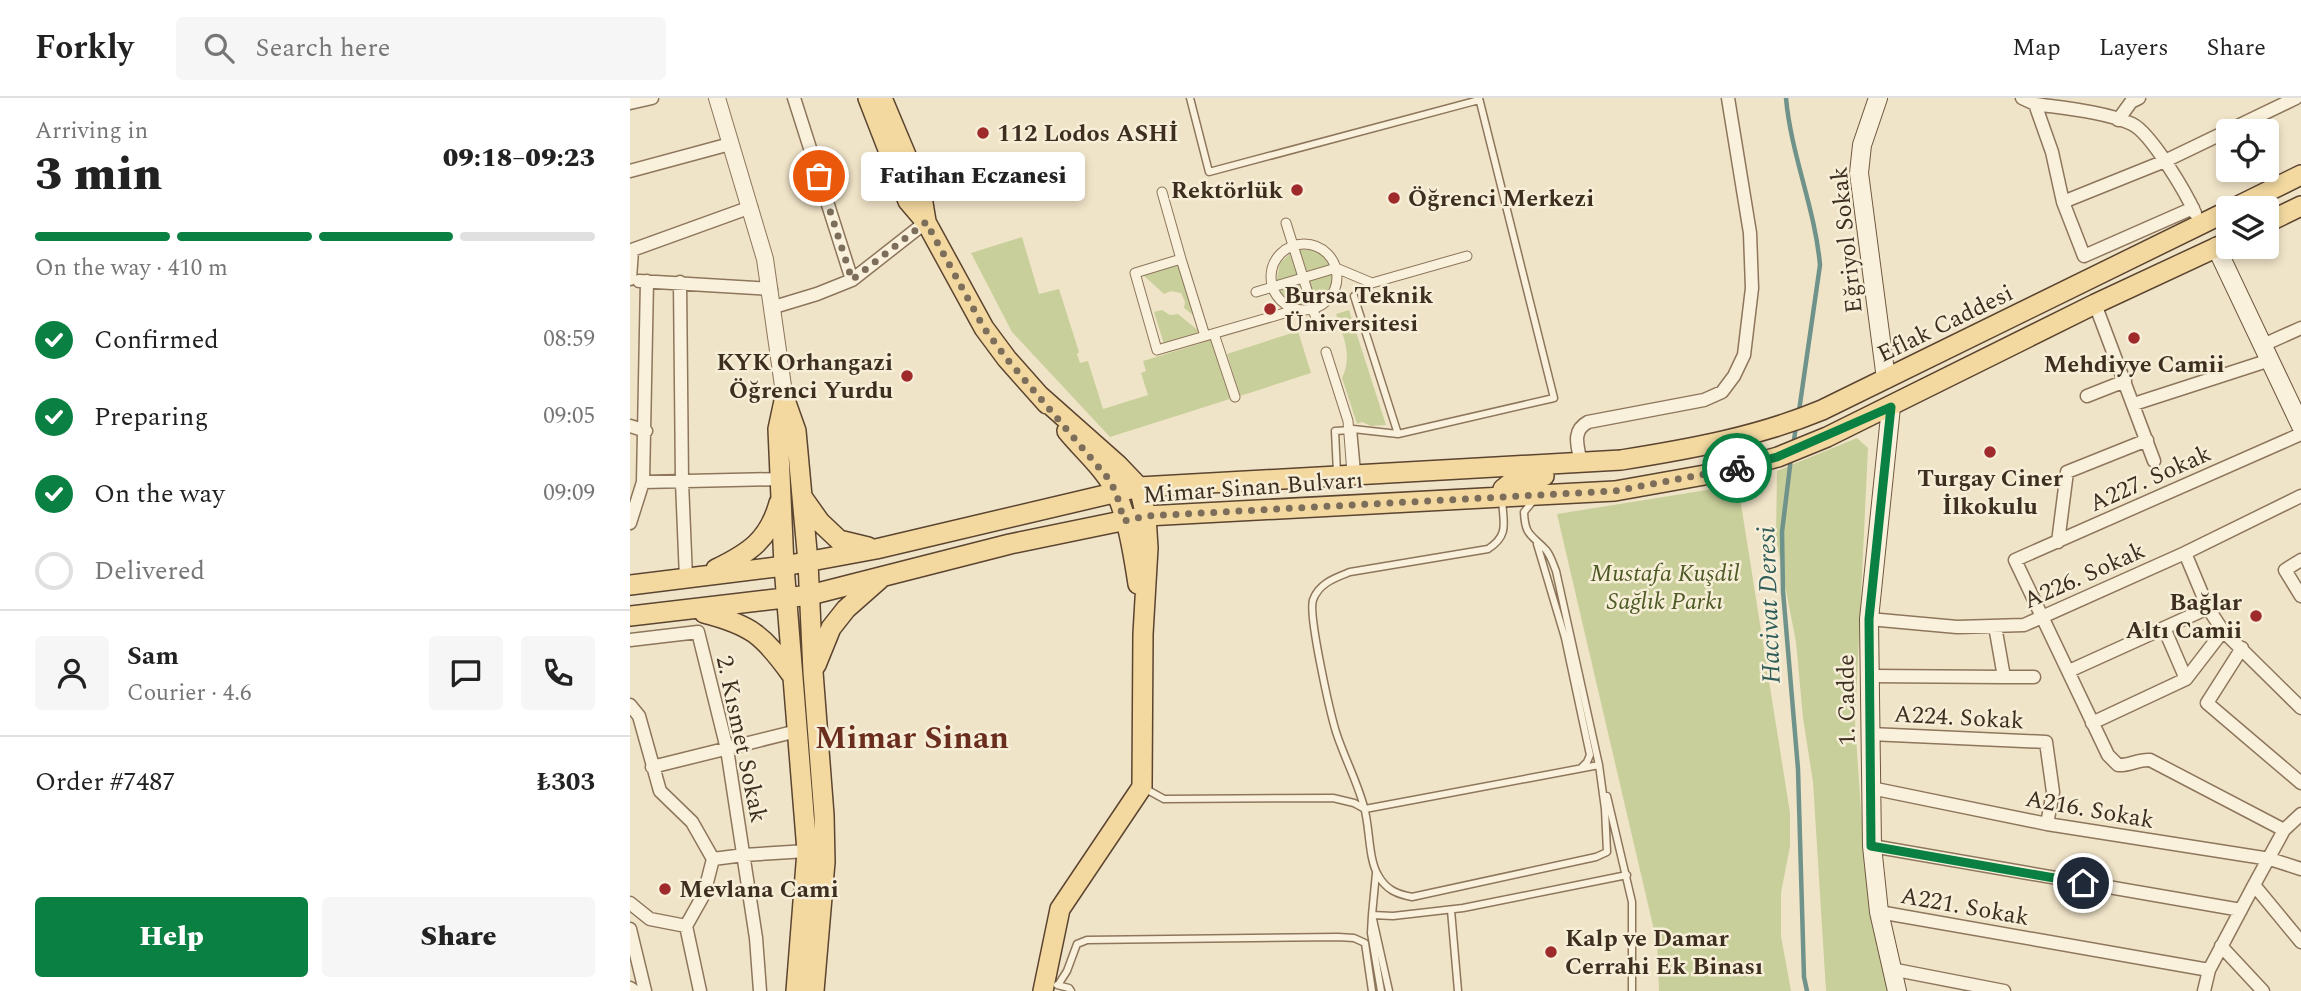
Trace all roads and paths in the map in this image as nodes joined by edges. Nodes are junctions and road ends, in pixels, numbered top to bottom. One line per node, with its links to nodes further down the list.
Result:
1 (652, 98): 13 (street)
2 (716, 98): 17 (street)
3 (794, 98): 39 (street)
4 (868, 98): 29 (main road)
5 (882, 98): 29 (main road)
6 (1190, 98): 12 (lane)
7 (1728, 98): 74 (street)
8 (1878, 98): 56 (main road, Eğriyol Sokak)
9 (2022, 98): 14 (street)
10 (2139, 98): 16 (street)
11 (2296, 98): 15 (street); 18 (street)
12 (1479, 99): 67 (lane)
13 (630, 103)
14 (2035, 104): 16 (street); 23 (street)
15 (2301, 108)
16 (2118, 120): 18 (street)
17 (730, 144): 19 (street); 25 (street)
18 (2165, 161): 23 (street); 27 (street)
19 (630, 171)
20 (2301, 175): 22 (main road)
21 (1162, 191): 34 (street)
22 (2258, 196)
23 (2063, 202): 27 (street)
24 (2301, 206): 28 (main road)
25 (751, 207): 38 (street); 43 (street)
26 (2216, 213): 27 (main road, Eflak Caddesi)
27 (2197, 216): 56 (main road, Eflak Caddesi)
28 (2279, 217)
29 (926, 222): 39 (street); 57 (main road)
30 (1286, 223): 31 (street)
31 (1293, 246): 36 (street); 37 (street); 42 (street)
32 (2216, 247): 46 (main road, Eflak Caddesi)
33 (1467, 256): 36 (street)
34 (1181, 259): 52 (street); 52 (street)
35 (2228, 259): 54 (main road)
36 (1336, 268): 37 (street); 49 (street)
37 (1304, 278): 42 (street); 49 (street)
38 (630, 279): 40 (street)
39 (852, 280): 47 (street)
40 (647, 281): 41 (street); 66 (street)
41 (680, 282): 43 (street); 79 (street)
42 (1272, 288): 44 (street); 48 (street)
43 (771, 289): 47 (street)
44 (1256, 292)
45 (1354, 296): 67 (lane)
46 (2095, 304): 55 (street); 62 (main road, Eflak Caddesi)
47 (774, 307): 60 (street)
48 (1295, 310): 49 (street); 52 (street)
49 (1313, 310): 50 (street)
50 (1318, 325)
51 (2301, 328): 54 (street)
52 (1210, 335): 59 (street)
53 (1326, 352): 65 (street)
54 (2267, 353): 61 (street); 63 (main road)
55 (2125, 380): 58 (street); 61 (street)
56 (1879, 383): 69 (main road, Eflak Caddesi)
57 (1039, 395): 70 (main road); 81 (main road)
58 (2087, 396)
59 (1235, 397)
60 (785, 400): 80 (main road); 84 (main road)
61 (2134, 404): 68 (street)
62 (1883, 411): 77 (main road, Eflak Caddesi); 108 (main road, 1. Cadde)
63 (2300, 424): 92 (street, A227. Sokak)
64 (630, 426): 66 (street)
65 (1351, 430): 67 (lane); 76 (street); 76 (lane)
66 (646, 431): 71 (street)
67 (1398, 434)
68 (2147, 440): 73 (street); 92 (street)
69 (1674, 452): 72 (main road, Mimar Sinan Bulvarı)
70 (1088, 457): 82 (main road); 87 (main road)
71 (644, 460): 75 (street); 78 (street)
72 (1621, 460): 74 (main road, Mimar Sinan Bulvarı); 86 (main road)
73 (2154, 461)
74 (1581, 463): 76 (main road, Mimar Sinan Bulvarı)
75 (630, 464)
76 (1349, 474): 81 (main road, Mimar Sinan Bulvarı)
77 (1677, 481): 83 (main road, Mimar Sinan Bulvarı)
78 (643, 482): 79 (street); 90 (street)
79 (682, 482): 80 (street); 99 (street)
80 (782, 485): 97 (main road); 99 (main road)
81 (1139, 488): 82 (main road, Mimar Sinan Bulvarı); 88 (main road)
82 (1116, 492): 87 (main road, Mimar Sinan Bulvarı); 89 (main road)
83 (1540, 495): 86 (main road, Mimar Sinan Bulvarı); 91 (lane)
84 (802, 496): 93 (main road); 96 (main road)
85 (2301, 496): 94 (street, A226. Sokak)
86 (1501, 497): 88 (main road, Mimar Sinan Bulvarı); 135 (lane)
87 (1077, 502): 93 (main road, Mimar Sinan Bulvarı)
88 (1146, 516): 89 (main road, Mimar Sinan Bulvarı); 112 (main road)
89 (1124, 521): 98 (main road, Mimar Sinan Bulvarı); 112 (main road)
90 (630, 523)
91 (1536, 542): 128 (lane); 130 (lane)
92 (2058, 542): 107 (street, A227. Sokak)
93 (876, 549): 96 (main road, Mimar Sinan Bulvarı)
94 (2185, 553): 104 (street); 107 (street, A226. Sokak)
95 (2301, 560): 102 (street)
96 (808, 562): 97 (main road, Mimar Sinan Bulvarı); 101 (main road)
97 (784, 566): 99 (main road, Mimar Sinan Bulvarı); 103 (main road)
98 (884, 576): 101 (main road, Mimar Sinan Bulvarı); 116 (main road)
99 (694, 577): 100 (main road, Mimar Sinan Bulvarı)
100 (630, 585)
101 (810, 594): 103 (main road, Mimar Sinan Bulvarı); 116 (main road)
102 (2301, 596)
103 (788, 598): 105 (main road, Mimar Sinan Bulvarı); 117 (main road)
104 (2208, 608): 110 (street); 111 (street)
105 (693, 610): 106 (main road, Mimar Sinan Bulvarı); 117 (main road)
106 (630, 616)
107 (2041, 618): 109 (street, A226. Sokak); 115 (street)
108 (1869, 619): 109 (street, A226. Sokak); 118 (main road, 1. Cadde)
109 (1995, 626): 119 (street)
110 (2164, 628): 115 (street); 121 (street)
111 (2223, 631): 114 (street); 121 (street)
112 (1143, 634): 133 (main road)
113 (630, 640): 127 (street, 2. Kısmet Sokak)
114 (2242, 648): 123 (street); 132 (street)
115 (2069, 671): 124 (street)
116 (813, 673): 164 (main road)
117 (791, 675): 125 (main road)
118 (1870, 676): 119 (street); 126 (main road, 1. Cadde)
119 (2004, 677): 120 (street)
120 (2035, 677)
121 (2186, 679): 124 (street)
122 (630, 705): 129 (street)
123 (2301, 708)
124 (2092, 723): 138 (street)
125 (797, 731): 127 (street); 140 (main road)
126 (1871, 734): 134 (main road, 1. Cadde); 137 (street, A224. Sokak)
127 (727, 749): 129 (street); 141 (street, 2. Kısmet Sokak)
128 (1599, 765): 130 (lane); 131 (lane)
129 (652, 767): 142 (street)
130 (1580, 768): 135 (lane)
131 (1602, 776): 145 (lane); 146 (lane)
132 (2301, 783)
133 (1142, 787): 135 (lane); 159 (main road)
134 (1871, 788): 137 (street, A216. Sokak); 139 (main road, 1. Cadde)
135 (1365, 809): 145 (lane)
136 (2301, 814): 138 (street)
137 (2047, 824): 143 (street, A216. Sokak)
138 (2284, 830): 143 (street)
139 (1871, 846): 150 (street); 151 (main road, 1. Cadde)
140 (807, 851): 141 (street); 163 (main road)
141 (744, 855): 142 (street); 162 (street, 2. Kısmet Sokak)
142 (713, 859): 153 (street)
143 (2270, 859): 144 (street, A216. Sokak); 147 (street)
144 (2301, 869)
145 (1376, 873): 152 (lane)
146 (1627, 874): 149 (lane); 170 (lane)
147 (2254, 885): 150 (street); 155 (street)
148 (630, 903): 153 (street)
149 (1451, 910): 152 (lane); 169 (lane)
150 (2241, 910): 156 (street)
151 (1879, 912): 157 (main road, 1. Cadde); 158 (street, A221. Sokak)
152 (1372, 915): 167 (lane); 168 (lane)
153 (686, 926): 161 (street)
154 (630, 929): 160 (street)
155 (2301, 942)
156 (2221, 946): 158 (street); 174 (street)
157 (1891, 969): 171 (main road, 1. Cadde); 172 (street)
158 (2209, 970): 173 (street)
159 (1052, 988): 165 (lane); 166 (lane)
160 (637, 990)
161 (700, 991)
162 (760, 991)
163 (796, 991)
164 (814, 991)
165 (1071, 991)
166 (1372, 991)
167 (1381, 991)
168 (1389, 991)
169 (1458, 991)
170 (1632, 991)
171 (1897, 991)
172 (2004, 991)
173 (2204, 991)
174 (2263, 991)

